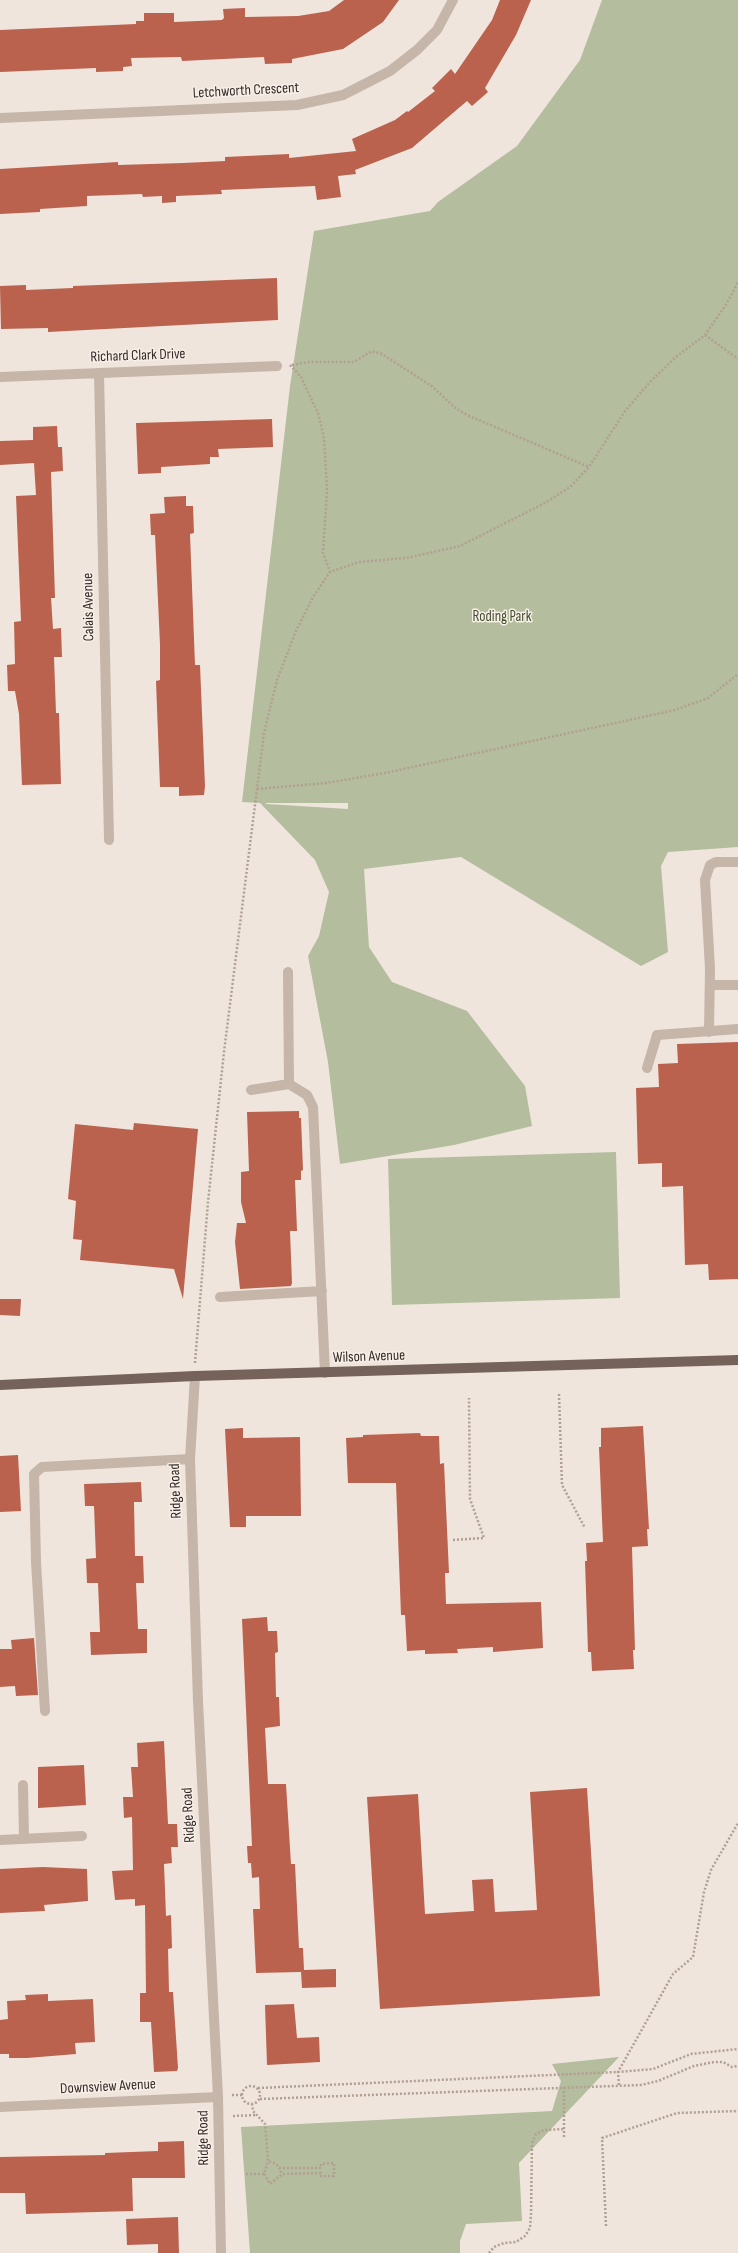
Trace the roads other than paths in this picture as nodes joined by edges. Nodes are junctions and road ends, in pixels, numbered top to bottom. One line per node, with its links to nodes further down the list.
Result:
1 (453, 0): 2 (street, Letchworth Crescent)
2 (0, 118)
3 (277, 366): 4 (street, Richard Clark Drive)
4 (99, 373): 5 (street, Richard Clark Drive); 6 (street, Calais Avenue)
5 (0, 377)
6 (109, 840)
7 (738, 862): 10 (street)
8 (288, 972): 14 (street)
9 (738, 985): 10 (street)
10 (710, 986): 12 (street)
11 (738, 1029): 12 (street)
12 (709, 1032): 13 (street)
13 (647, 1068)
14 (289, 1084): 15 (street); 16 (street)
15 (251, 1090)
16 (322, 1292): 17 (street); 19 (street)
17 (220, 1297)
18 (738, 1360): 19 (main road, Wilson Avenue)
19 (325, 1373): 20 (main road, Wilson Avenue)
20 (195, 1376): 21 (main road, Wilson Avenue); 22 (street, Ridge Road)
21 (0, 1385)
22 (190, 1459): 23 (street); 28 (street, Ridge Road)
23 (45, 1711)
24 (23, 1785): 26 (street)
25 (82, 1836): 26 (street)
26 (24, 1839): 27 (street)
27 (0, 1840)
28 (218, 2097): 29 (street, Downsview Avenue); 30 (street, Ridge Road)
29 (0, 2107)
30 (221, 2253)

